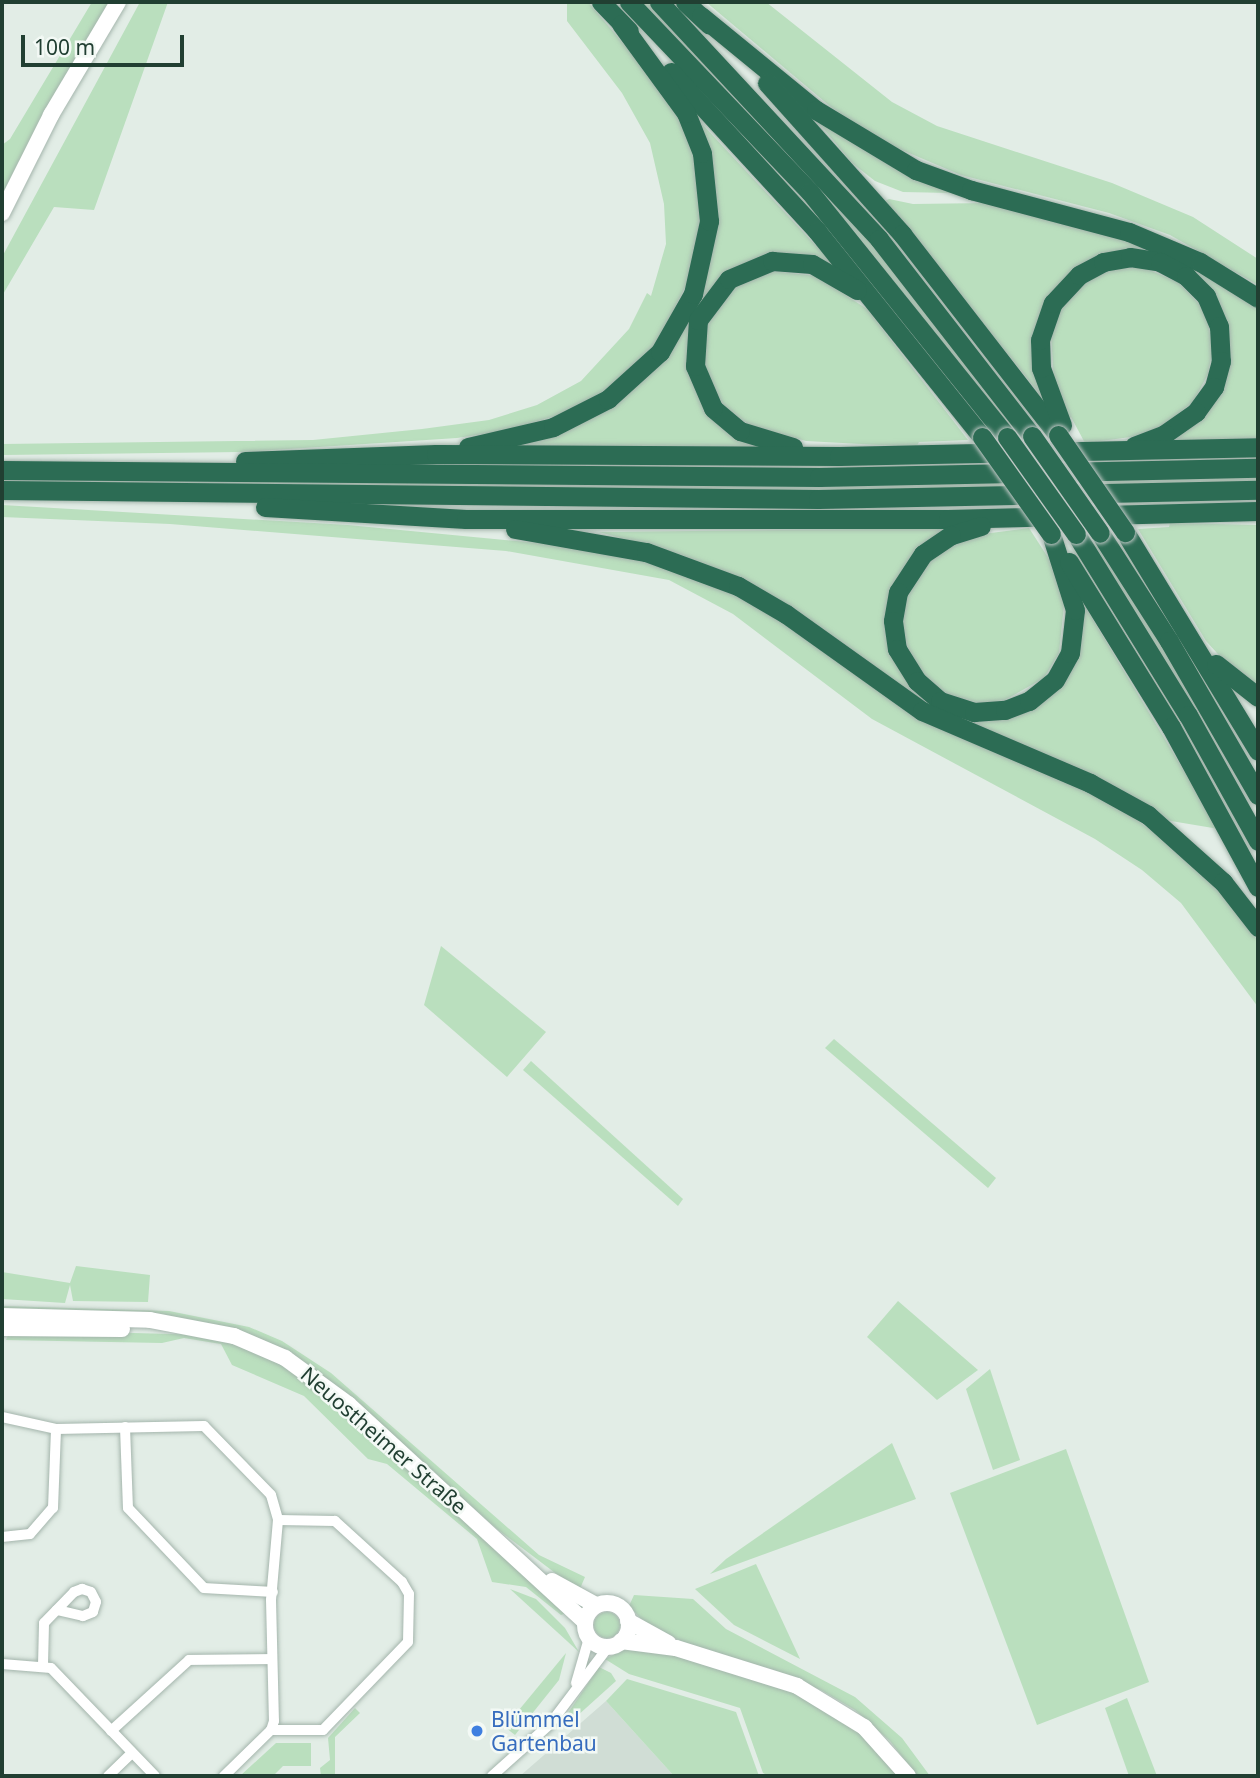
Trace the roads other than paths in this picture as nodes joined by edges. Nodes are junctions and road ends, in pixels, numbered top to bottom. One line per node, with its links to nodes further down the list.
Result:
1 (118, 2): 8 (main road)
2 (601, 2): 7 (highway)
3 (629, 2): 30 (highway, bridge)
4 (659, 2): 29 (highway, bridge)
5 (685, 2): 6 (highway)
6 (701, 16): 9 (highway); 11 (highway)
7 (621, 24): 10 (highway); 14 (highway)
8 (2, 213)
9 (1258, 298)
10 (886, 312): 15 (highway); 25 (highway, bridge)
11 (1063, 435): 13 (highway); 26 (highway, bridge)
12 (1258, 447): 13 (highway)
13 (1116, 451): 15 (highway)
14 (436, 454): 15 (highway); 18 (highway)
15 (839, 456)
16 (1258, 468): 18 (highway)
17 (2, 470): 18 (highway)
18 (157, 472)
19 (2, 490): 21 (highway)
20 (1258, 490): 21 (highway)
21 (199, 493): 23 (highway)
22 (1253, 513): 24 (highway)
23 (466, 519): 24 (highway); 32 (highway)
24 (1008, 519): 25 (highway)
25 (1051, 534): 31 (highway)
26 (1192, 637): 27 (highway); 28 (highway)
27 (1258, 697)
28 (1258, 751)
29 (1258, 795)
30 (1258, 841)
31 (1258, 887)
32 (1258, 927)
33 (2, 1316): 34 (main road, Neuostheimer Straße)
34 (184, 1326): 35 (main road, Neuostheimer Straße); 41 (main road, Neuostheimer Straße)
35 (2, 1328)
36 (2, 1417): 38 (street)
37 (125, 1427): 38 (street); 39 (street); 42 (street)
38 (56, 1429): 40 (street)
39 (278, 1520): 42 (street); 54 (street)
40 (2, 1537)
41 (531, 1568): 43 (main road, Neuostheimer Straße); 46 (main road, Neuostheimer Straße)
42 (273, 1592): 50 (street)
43 (596, 1605): 45 (main road, Neuostheimer Straße); 46 (main road)
44 (57, 1610): 52 (street)
45 (628, 1621): 48 (main road); 49 (main road, Neuostheimer Straße)
46 (585, 1622): 47 (main road)
47 (589, 1638): 48 (main road, Neuostheimer Straße); 53 (street)
48 (615, 1644): 49 (main road, Neuostheimer Straße); 53 (street)
49 (677, 1648): 61 (main road, Neuostheimer Straße)
50 (272, 1659): 54 (street); 55 (street)
51 (2, 1664): 52 (street)
52 (43, 1665): 55 (street)
53 (572, 1693): 60 (street)
54 (271, 1730): 59 (street)
55 (111, 1731): 56 (street)
56 (132, 1753): 57 (street); 58 (street)
57 (108, 1776)
58 (155, 1776)
59 (224, 1776)
60 (492, 1776)
61 (908, 1776)

